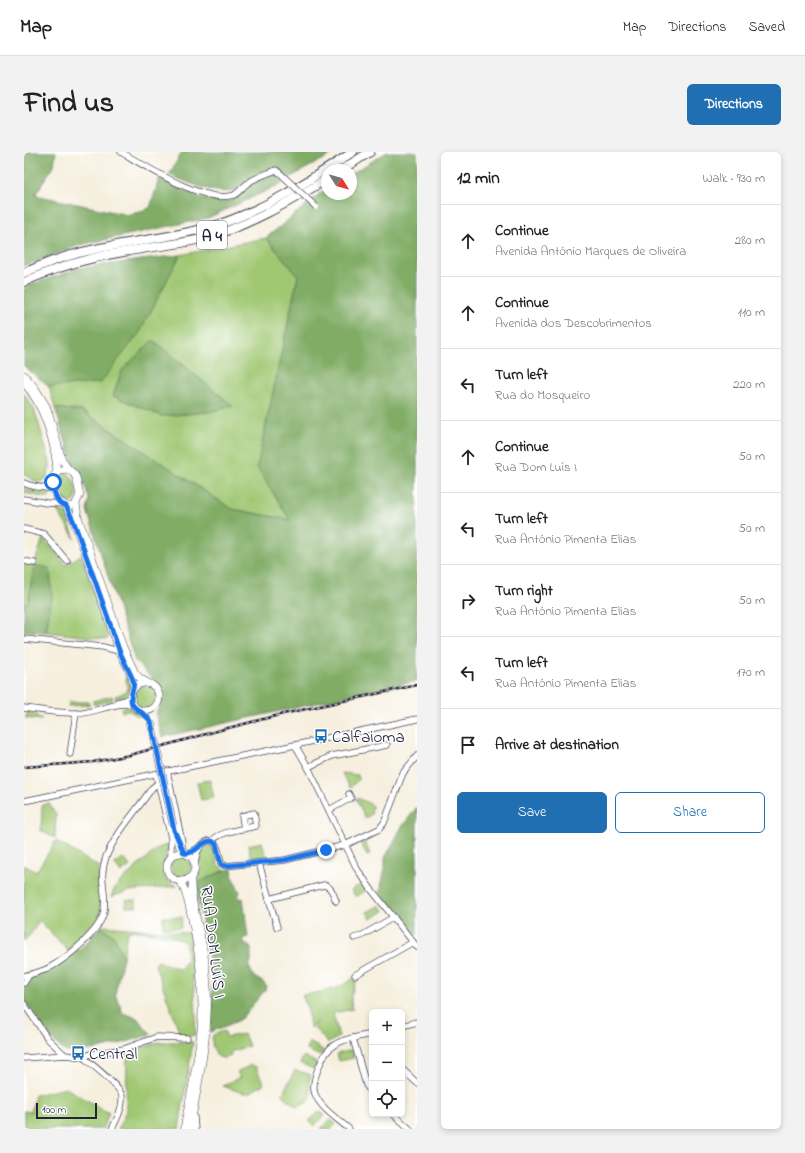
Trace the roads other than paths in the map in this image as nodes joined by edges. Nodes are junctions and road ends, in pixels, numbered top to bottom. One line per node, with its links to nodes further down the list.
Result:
1 (120, 152): 6 (street, bridge)
2 (353, 152): 7 (highway, A 4)
3 (370, 152): 4 (highway)
4 (351, 164)
5 (321, 182): 8 (highway, A 4)
6 (316, 207)
7 (24, 273)
8 (24, 282)
9 (24, 375): 11 (main road)
10 (24, 383): 12 (main road)
11 (68, 469): 12 (main road); 18 (main road)
12 (55, 475): 14 (street); 15 (main road)
13 (24, 483): 14 (street)
14 (42, 486): 15 (street)
15 (55, 492): 17 (street); 19 (main road)
16 (24, 499): 17 (street)
17 (44, 502): 19 (street)
18 (76, 503): 19 (main road); 25 (main road)
19 (64, 505): 25 (main road)
20 (24, 530): 22 (street)
21 (24, 561): 23 (street)
22 (67, 561)
23 (34, 563)
24 (24, 639): 26 (street)
25 (116, 641): 26 (street); 27 (main road); 28 (main road)
26 (103, 647): 27 (street)
27 (121, 655): 29 (main road)
28 (148, 683): 29 (main road); 33 (main road)
29 (132, 693): 30 (street); 31 (main road)
30 (24, 704)
31 (133, 705): 34 (main road); 35 (street)
32 (24, 708): 35 (street)
33 (154, 708): 34 (main road); 37 (main road)
34 (141, 711): 37 (main road)
35 (76, 713): 40 (street)
36 (417, 718): 38 (street)
37 (151, 722): 49 (main road, bridge)
38 (298, 744): 42 (street); 43 (street)
39 (387, 745): 42 (street)
40 (70, 754)
41 (417, 756): 52 (street)
42 (308, 767): 48 (street)
43 (167, 771): 44 (street); 54 (street)
44 (156, 774): 45 (street, RUA DOM LUÍS I); 47 (street)
45 (158, 783): 55 (street, RUA DOM LUÍS I); 67 (street)
46 (349, 794): 48 (street)
47 (24, 801)
48 (329, 810): 52 (street)
49 (173, 828): 54 (main road, RUA DOM LUÍS I); 55 (main road, RUA DOM LUÍS I)
50 (244, 829): 51 (street)
51 (212, 841): 53 (street); 56 (street)
52 (345, 845): 56 (street); 62 (street)
53 (200, 847): 54 (street); 57 (street)
54 (184, 852): 55 (main road); 57 (main road, RUA DOM LUÍS I)
55 (172, 856): 59 (main road, RUA DOM LUÍS I)
56 (259, 863): 60 (street)
57 (195, 864): 58 (main road, RUA DOM LUÍS I)
58 (190, 877): 59 (main road, RUA DOM LUÍS I); 82 (main road, RUA DOM LUÍS I)
59 (180, 881): 85 (main road, RUA DOM LUÍS I)
60 (269, 899): 61 (street); 63 (street)
61 (336, 902)
62 (394, 917): 64 (street); 65 (street)
63 (277, 927)
64 (354, 938)
65 (413, 942): 66 (street); 68 (street)
66 (417, 947)
67 (27, 975): 69 (street)
68 (355, 975)
69 (24, 984)
70 (24, 1004): 76 (street)
71 (417, 1022): 72 (street)
72 (405, 1025)
73 (369, 1035): 75 (street)
74 (187, 1038): 77 (street)
75 (354, 1038): 81 (street); 88 (street)
76 (65, 1055): 77 (street); 78 (street)
77 (83, 1057): 84 (street)
78 (24, 1058)
79 (405, 1072): 80 (street)
80 (417, 1083)
81 (369, 1089)
82 (192, 1113): 86 (main road, RUA DOM LUÍS I); 87 (street)
83 (396, 1117): 89 (street)
84 (112, 1129)
85 (184, 1129)
86 (190, 1129)
87 (195, 1129)
88 (349, 1129)
89 (410, 1129)

